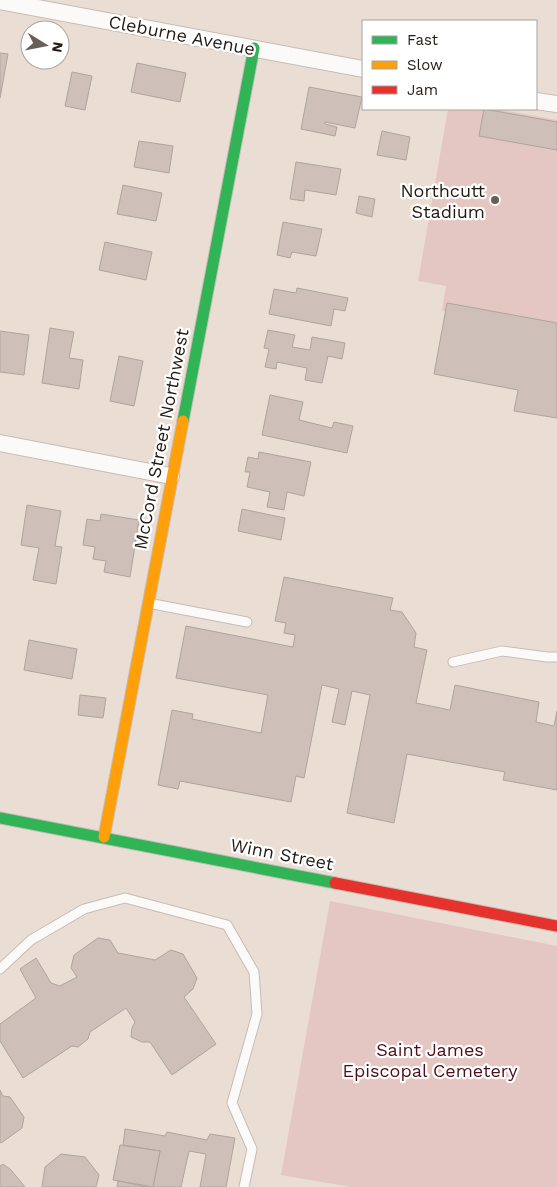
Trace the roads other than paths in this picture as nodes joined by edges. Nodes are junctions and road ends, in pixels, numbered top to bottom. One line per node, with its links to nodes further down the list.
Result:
1 (0, 1): 2 (street, Cleburne Avenue)
2 (254, 48): 3 (street, Cleburne Avenue); 7 (street, McCord Street Northwest)
3 (362, 68)
4 (537, 100): 5 (street)
5 (557, 104)
6 (0, 443): 7 (street)
7 (172, 476): 8 (street, McCord Street Northwest)
8 (148, 603): 9 (lane); 13 (street, McCord Street Northwest)
9 (247, 622)
10 (557, 657): 11 (lane)
11 (453, 662)
12 (0, 818): 13 (street, Winn Street)
13 (104, 838): 14 (street, Winn Street)
14 (557, 926)
15 (0, 969): 16 (lane)
16 (244, 1187)

